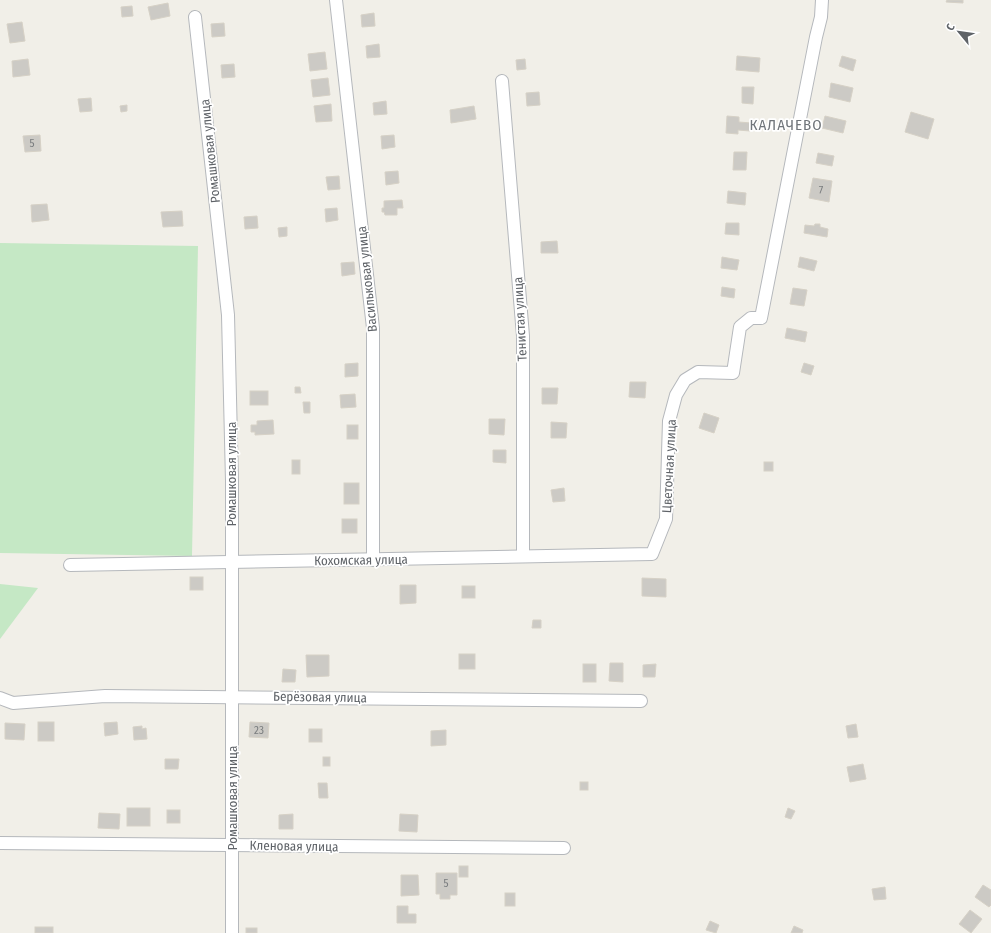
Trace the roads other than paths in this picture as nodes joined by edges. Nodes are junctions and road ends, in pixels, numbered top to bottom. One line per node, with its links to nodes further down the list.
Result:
1 (336, 0): 7 (street, Васильковая улица)
2 (822, 0): 5 (street, Цветочная улица)
3 (195, 17): 8 (street, Ромашковая улица)
4 (502, 81): 6 (street, Тенистая улица)
5 (652, 554): 6 (street, Кохомская улица)
6 (523, 556): 7 (street, Кохомская улица)
7 (373, 560): 8 (street, Кохомская улица)
8 (231, 562): 9 (street, Кохомская улица); 10 (street, Ромашковая улица)
9 (70, 565)
10 (232, 696): 11 (street, Берёзовая улица); 12 (street, Берёзовая улица); 14 (street, Ромашковая улица)
11 (0, 698)
12 (640, 701)
13 (0, 843): 14 (street, Кленовая улица)
14 (232, 845): 15 (street, Кленовая улица); 16 (street, Ромашковая улица)
15 (564, 848)
16 (232, 933)

